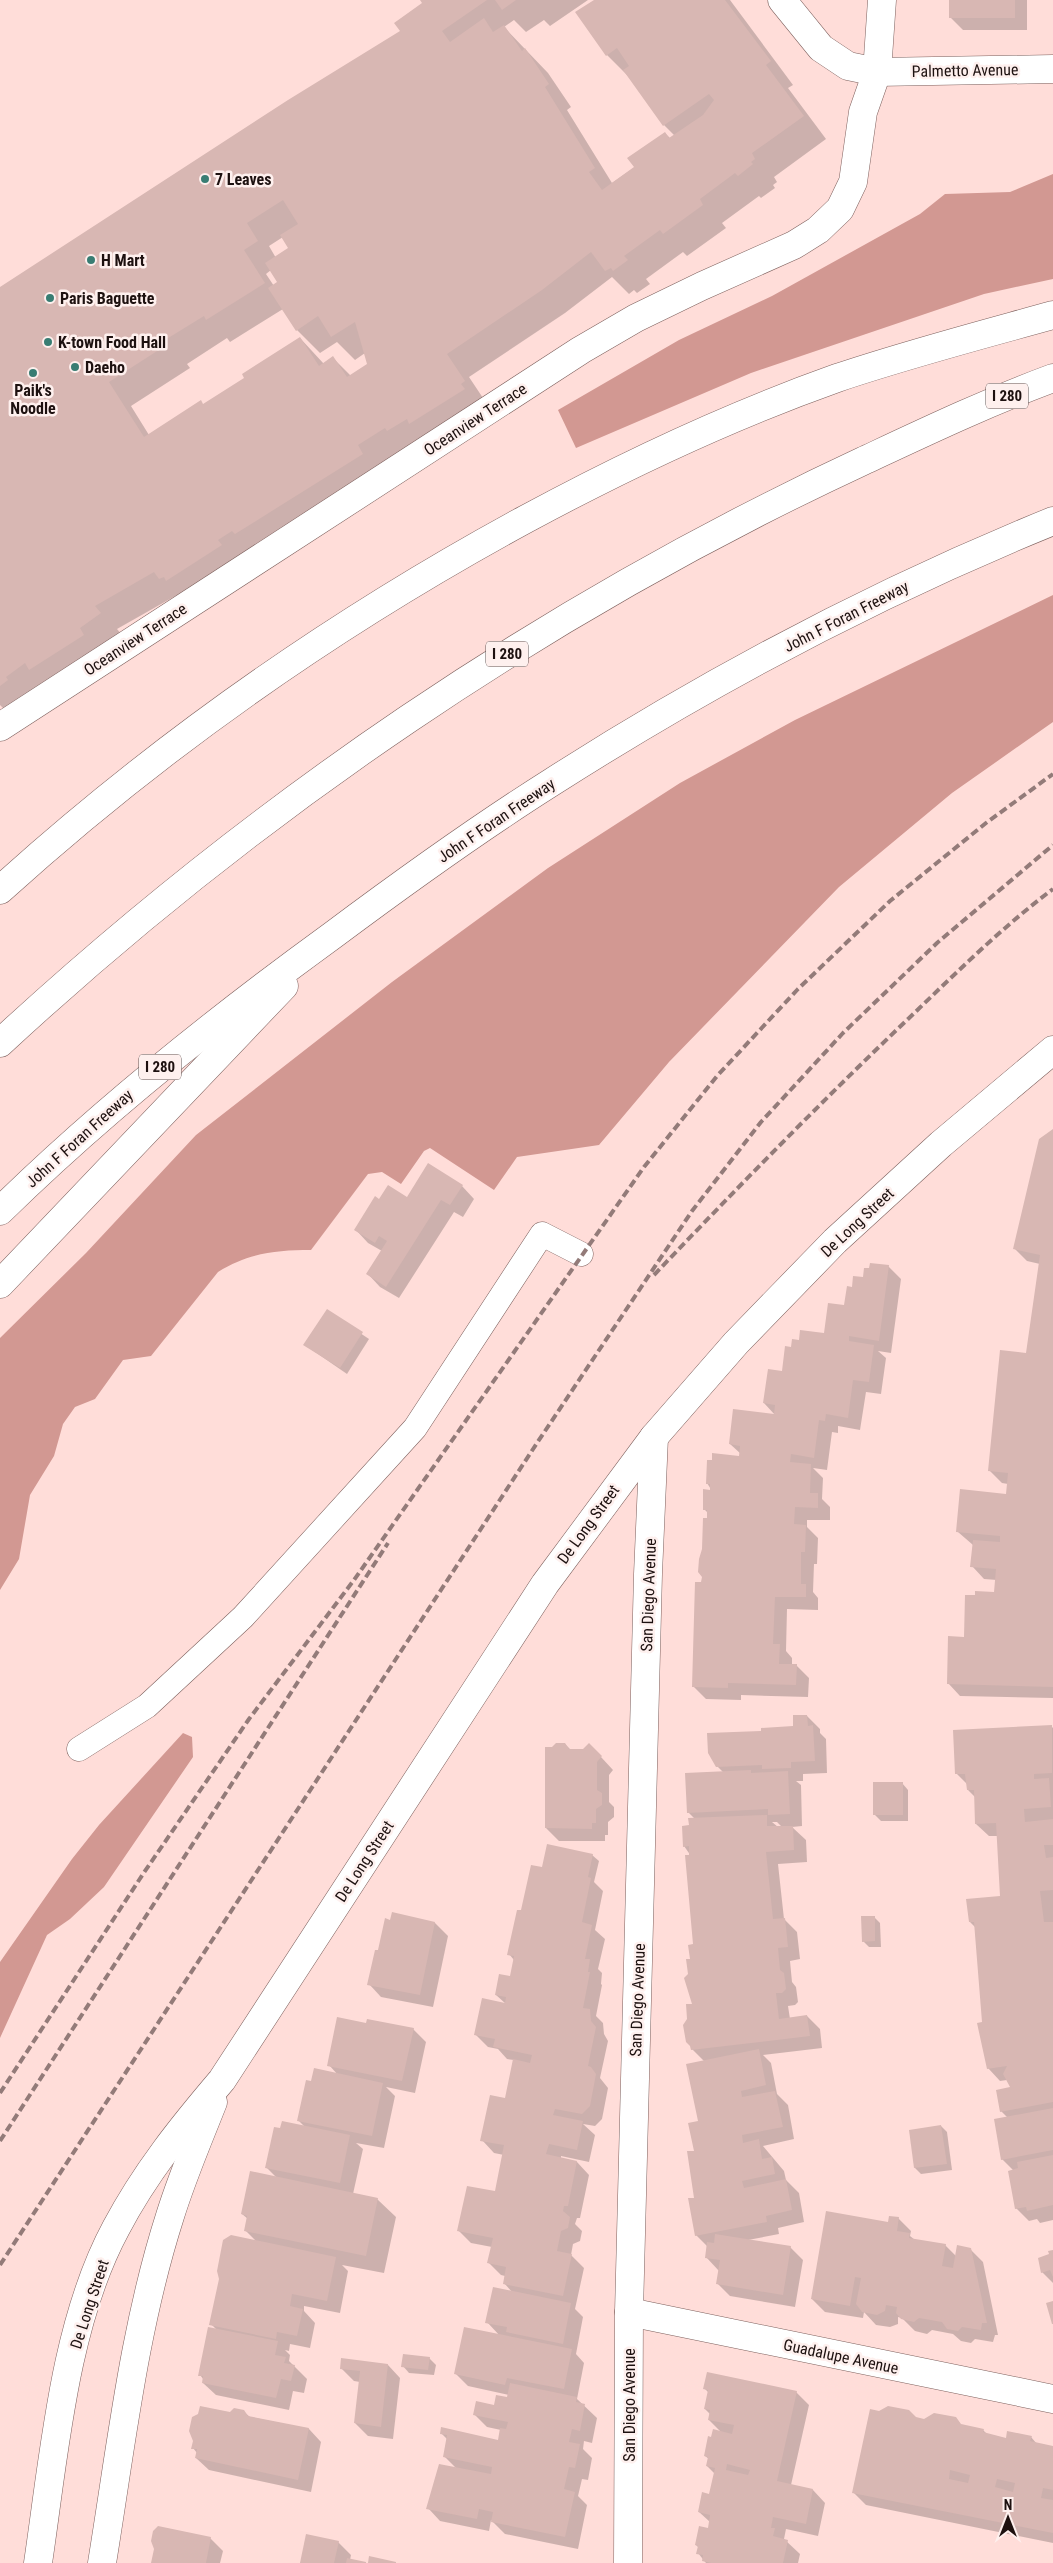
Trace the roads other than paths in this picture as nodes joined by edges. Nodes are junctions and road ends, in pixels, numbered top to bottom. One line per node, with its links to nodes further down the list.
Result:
1 (782, 0): 4 (main road, Palmetto Avenue)
2 (882, 0): 4 (main road, Oceanview Terrace)
3 (1053, 69): 4 (main road, Palmetto Avenue)
4 (877, 72): 8 (main road, Oceanview Terrace)
5 (1053, 316): 9 (main road)
6 (1053, 378): 11 (main road, I 280)
7 (1053, 521): 10 (main road, John F Foran Freeway / I 280)
8 (0, 727)
9 (0, 890)
10 (332, 936): 13 (main road, John F Foran Freeway / I 280); 15 (main road)
11 (0, 1043)
12 (1053, 1050): 16 (main road, De Long Street)
13 (0, 1211)
14 (581, 1254): 17 (lane)
15 (0, 1284)
16 (654, 1437): 18 (main road, De Long Street); 19 (main road, San Diego Avenue)
17 (79, 1749)
18 (222, 2080): 21 (main road, De Long Street); 22 (main road, De Long Street)
19 (629, 2312): 20 (main road, Guadalupe Avenue); 23 (main road, San Diego Avenue)
20 (1053, 2399)
21 (38, 2563)
22 (102, 2563)
23 (628, 2563)

